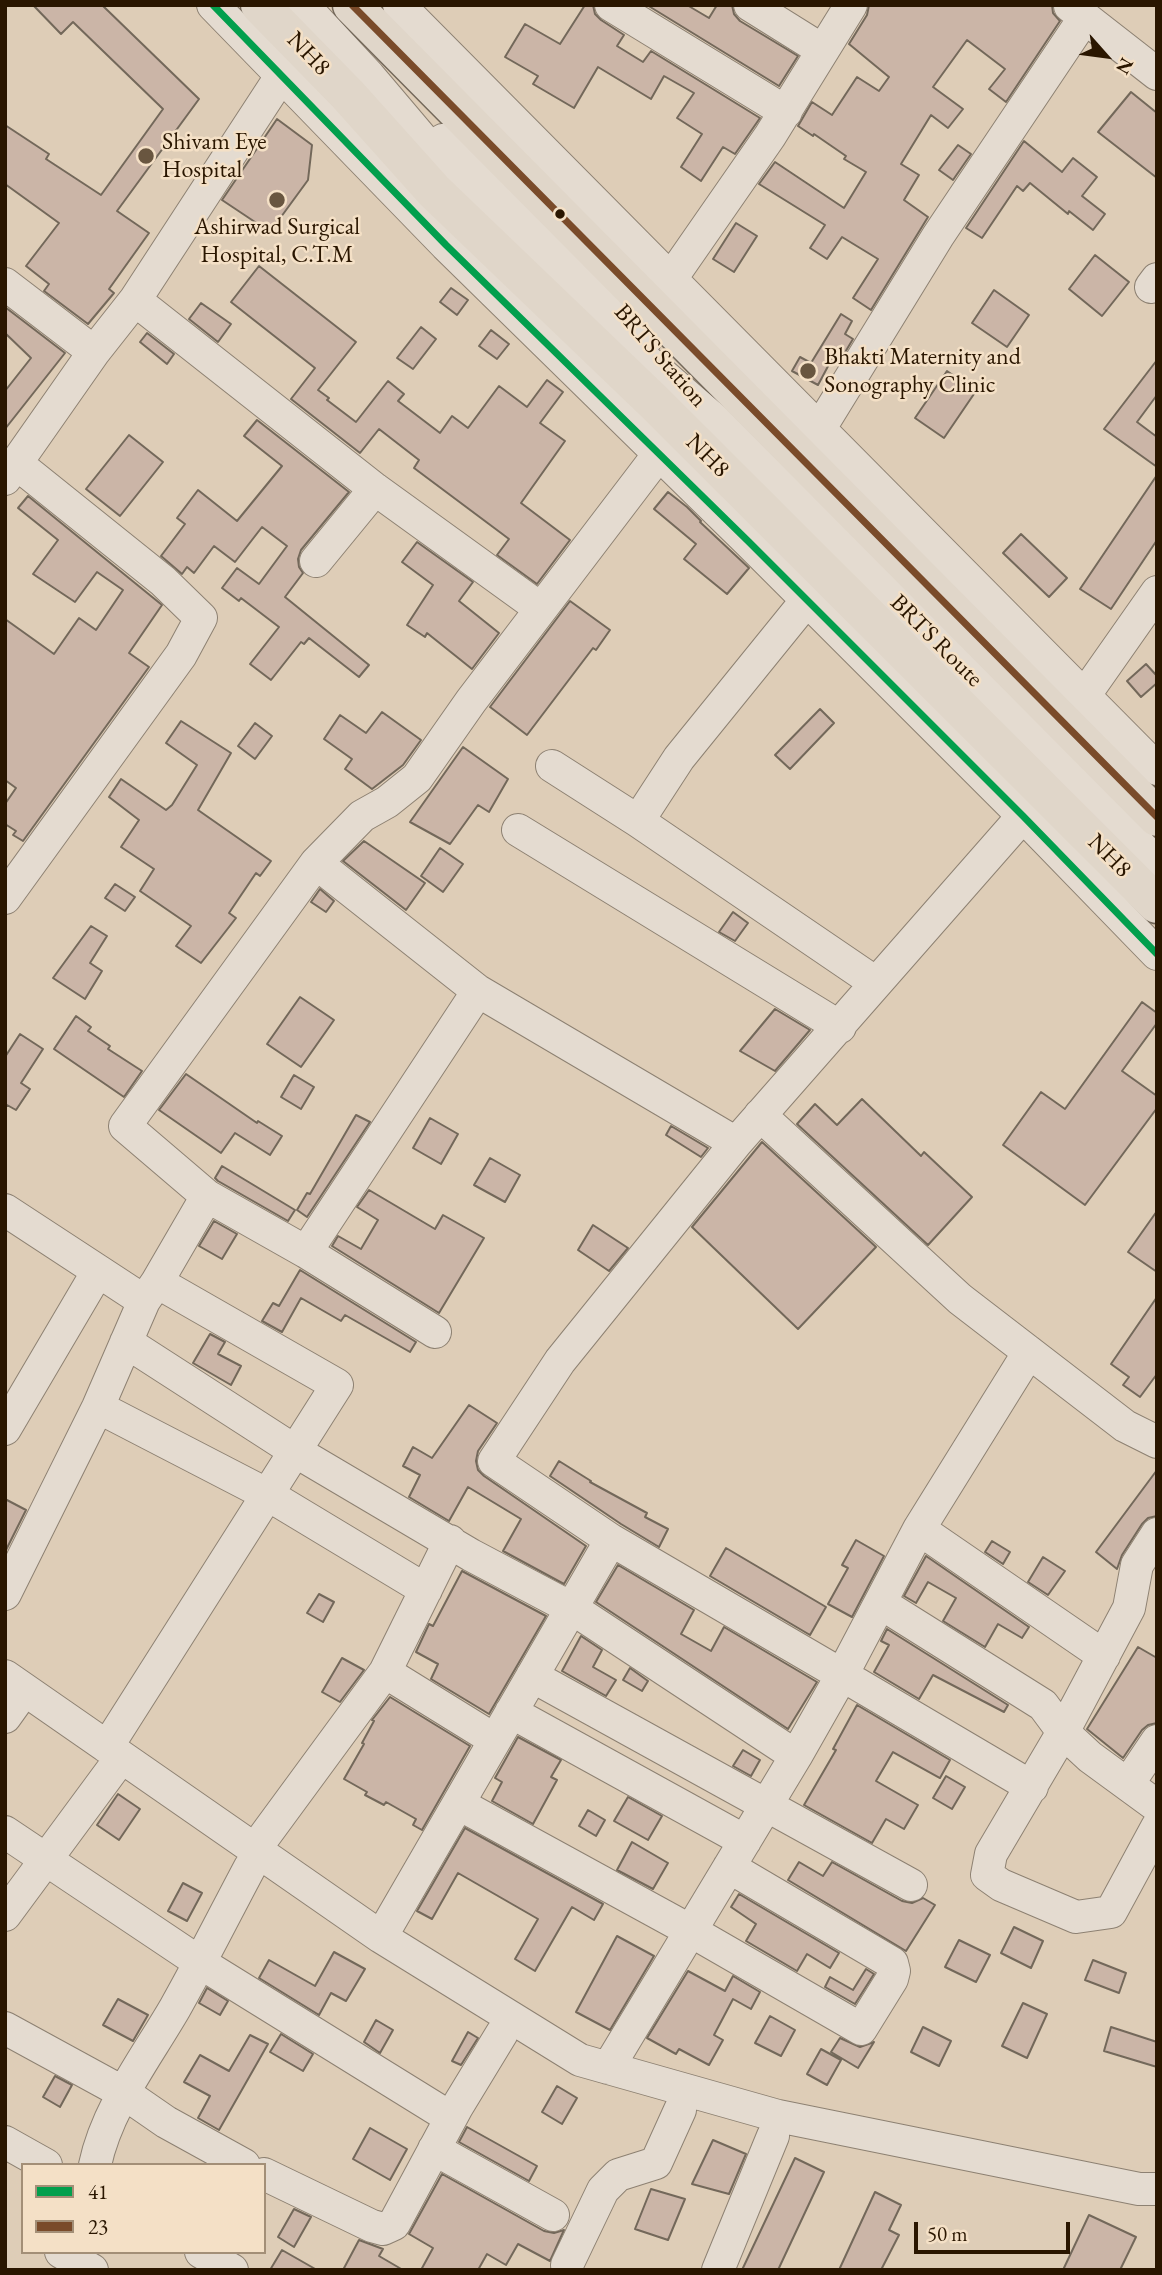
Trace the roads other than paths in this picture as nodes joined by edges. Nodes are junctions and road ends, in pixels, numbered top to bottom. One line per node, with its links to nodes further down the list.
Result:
1 (213, 5): 8 (street)
2 (260, 5): 8 (main road, NH8)
3 (399, 5): 12 (street)
4 (611, 5): 11 (street)
5 (750, 5): 9 (street)
6 (851, 5): 9 (street)
7 (1077, 11): 10 (street); 17 (street)
8 (314, 26): 14 (street); 16 (street, BRTS Station); 18 (street); 29 (main road, NH8); 35 (main road, NH8)
9 (822, 50): 11 (street)
10 (1157, 74)
11 (786, 112): 12 (street)
12 (670, 280): 17 (street)
13 (5, 284): 15 (street)
14 (135, 300): 15 (street); 20 (street)
15 (94, 352): 19 (street)
16 (715, 420): 33 (street, BRTS Route)
17 (820, 428): 25 (street)
18 (659, 454): 23 (street); 24 (street)
19 (11, 471): 34 (street)
20 (375, 489): 21 (street); 24 (street)
21 (316, 561)
22 (1157, 592): 25 (street)
23 (807, 600): 28 (street); 30 (street)
24 (541, 609): 32 (street)
25 (1084, 696): 27 (street)
26 (552, 766): 30 (street)
27 (1157, 769)
28 (1023, 816): 36 (street); 37 (street)
29 (1157, 817)
30 (638, 821): 37 (street)
31 (518, 830): 39 (street)
32 (316, 863): 38 (street); 42 (street)
33 (1157, 863)
34 (5, 898)
35 (1157, 905)
36 (1157, 954)
37 (876, 983): 39 (street)
38 (478, 991): 41 (street); 44 (street)
39 (840, 1027): 40 (street)
40 (760, 1115): 41 (street); 49 (street)
41 (736, 1143): 57 (street)
42 (207, 1196): 44 (street); 46 (street)
43 (6, 1213): 45 (street)
44 (306, 1252): 47 (street)
45 (98, 1271): 46 (street); 51 (street)
46 (150, 1292): 48 (street); 53 (street)
47 (435, 1332)
48 (126, 1342): 50 (street); 53 (street)
49 (1029, 1352): 52 (street); 55 (street)
50 (98, 1407): 54 (street); 60 (street)
51 (5, 1429)
52 (1157, 1442)
53 (295, 1451): 54 (street); 58 (street)
54 (267, 1495): 59 (street); 73 (street)
55 (919, 1529): 61 (street); 63 (street)
56 (1157, 1534): 63 (street)
57 (611, 1540): 62 (street); 65 (street)
58 (450, 1541): 59 (street); 62 (street)
59 (426, 1590): 64 (street)
60 (5, 1594)
61 (881, 1604): 65 (street); 69 (street)
62 (573, 1609): 66 (street); 72 (street)
63 (1104, 1656): 69 (street)
64 (385, 1672): 70 (street); 82 (street)
65 (842, 1675): 72 (street); 75 (street)
66 (532, 1676): 68 (street); 78 (street)
67 (8, 1698): 73 (street)
68 (510, 1712): 70 (street); 81 (street)
69 (1063, 1732): 74 (street); 75 (street)
70 (495, 1740): 76 (street)
71 (1157, 1741): 74 (street)
72 (796, 1756): 78 (street)
73 (109, 1758): 82 (street); 83 (street)
74 (1128, 1784): 77 (street)
75 (1032, 1787): 79 (street)
76 (458, 1804): 86 (street); 87 (street)
77 (1157, 1805)
78 (766, 1806): 81 (street); 84 (street)
79 (1157, 1827)
80 (5, 1832): 83 (street)
81 (737, 1854): 86 (street); 86 (street)
82 (252, 1858): 87 (street); 88 (street); 90 (street)
83 (46, 1859): 85 (street); 88 (street)
84 (911, 1885)
85 (5, 1915)
86 (691, 1931): 91 (street)
87 (381, 1937): 91 (street)
88 (199, 1962): 92 (street); 94 (street)
89 (5, 2028): 92 (street)
90 (502, 2033): 93 (street); 94 (street)
91 (608, 2068): 102 (street)
92 (124, 2093): 99 (street); 100 (street)
93 (680, 2110): 95 (street); 108 (street)
94 (451, 2118): 97 (street)
95 (773, 2136): 103 (street); 112 (street)
96 (5, 2142): 98 (street)
97 (434, 2149): 101 (street); 104 (street)
98 (42, 2163)
99 (95, 2163)
100 (240, 2163)
101 (266, 2175)
102 (1157, 2189)
103 (1157, 2209)
104 (553, 2215)
105 (51, 2254): 109 (street)
106 (64, 2254): 110 (street)
107 (204, 2254): 111 (street)
108 (567, 2264)
109 (41, 2270)
110 (92, 2270)
111 (232, 2270)
112 (718, 2270)

